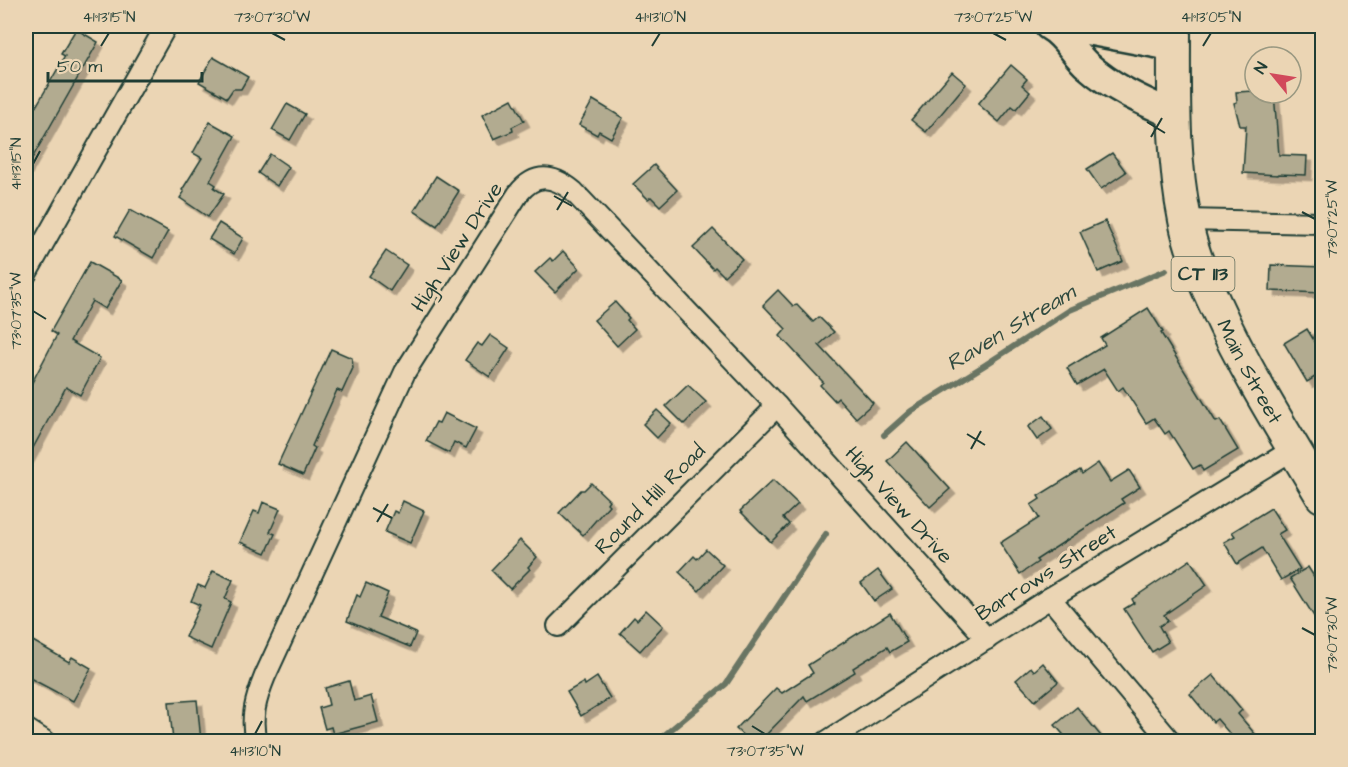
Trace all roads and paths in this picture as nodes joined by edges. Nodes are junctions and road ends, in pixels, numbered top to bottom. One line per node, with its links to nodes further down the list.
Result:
1 (166, 26): 7 (street)
2 (1055, 29): 3 (street); 4 (street)
3 (1174, 36): 4 (main road, Main Street / CT 113)
4 (1174, 115): 5 (main road, Main Street / CT 113)
5 (1185, 220): 6 (street); 9 (main road, Main Street / CT 113)
6 (1323, 223)
7 (26, 274)
8 (777, 406): 12 (street, Round Hill Road); 13 (street, High View Drive); 16 (street, High View Drive)
9 (1294, 449): 10 (main road, Main Street / CT 113); 11 (street, Barrows Street)
10 (1323, 496)
11 (1050, 598): 13 (street, Barrows Street); 18 (street)
12 (558, 626)
13 (987, 639): 17 (street, Barrows Street)
14 (26, 729): 15 (street)
15 (46, 741)
16 (256, 741)
17 (826, 741)
18 (1171, 741)

